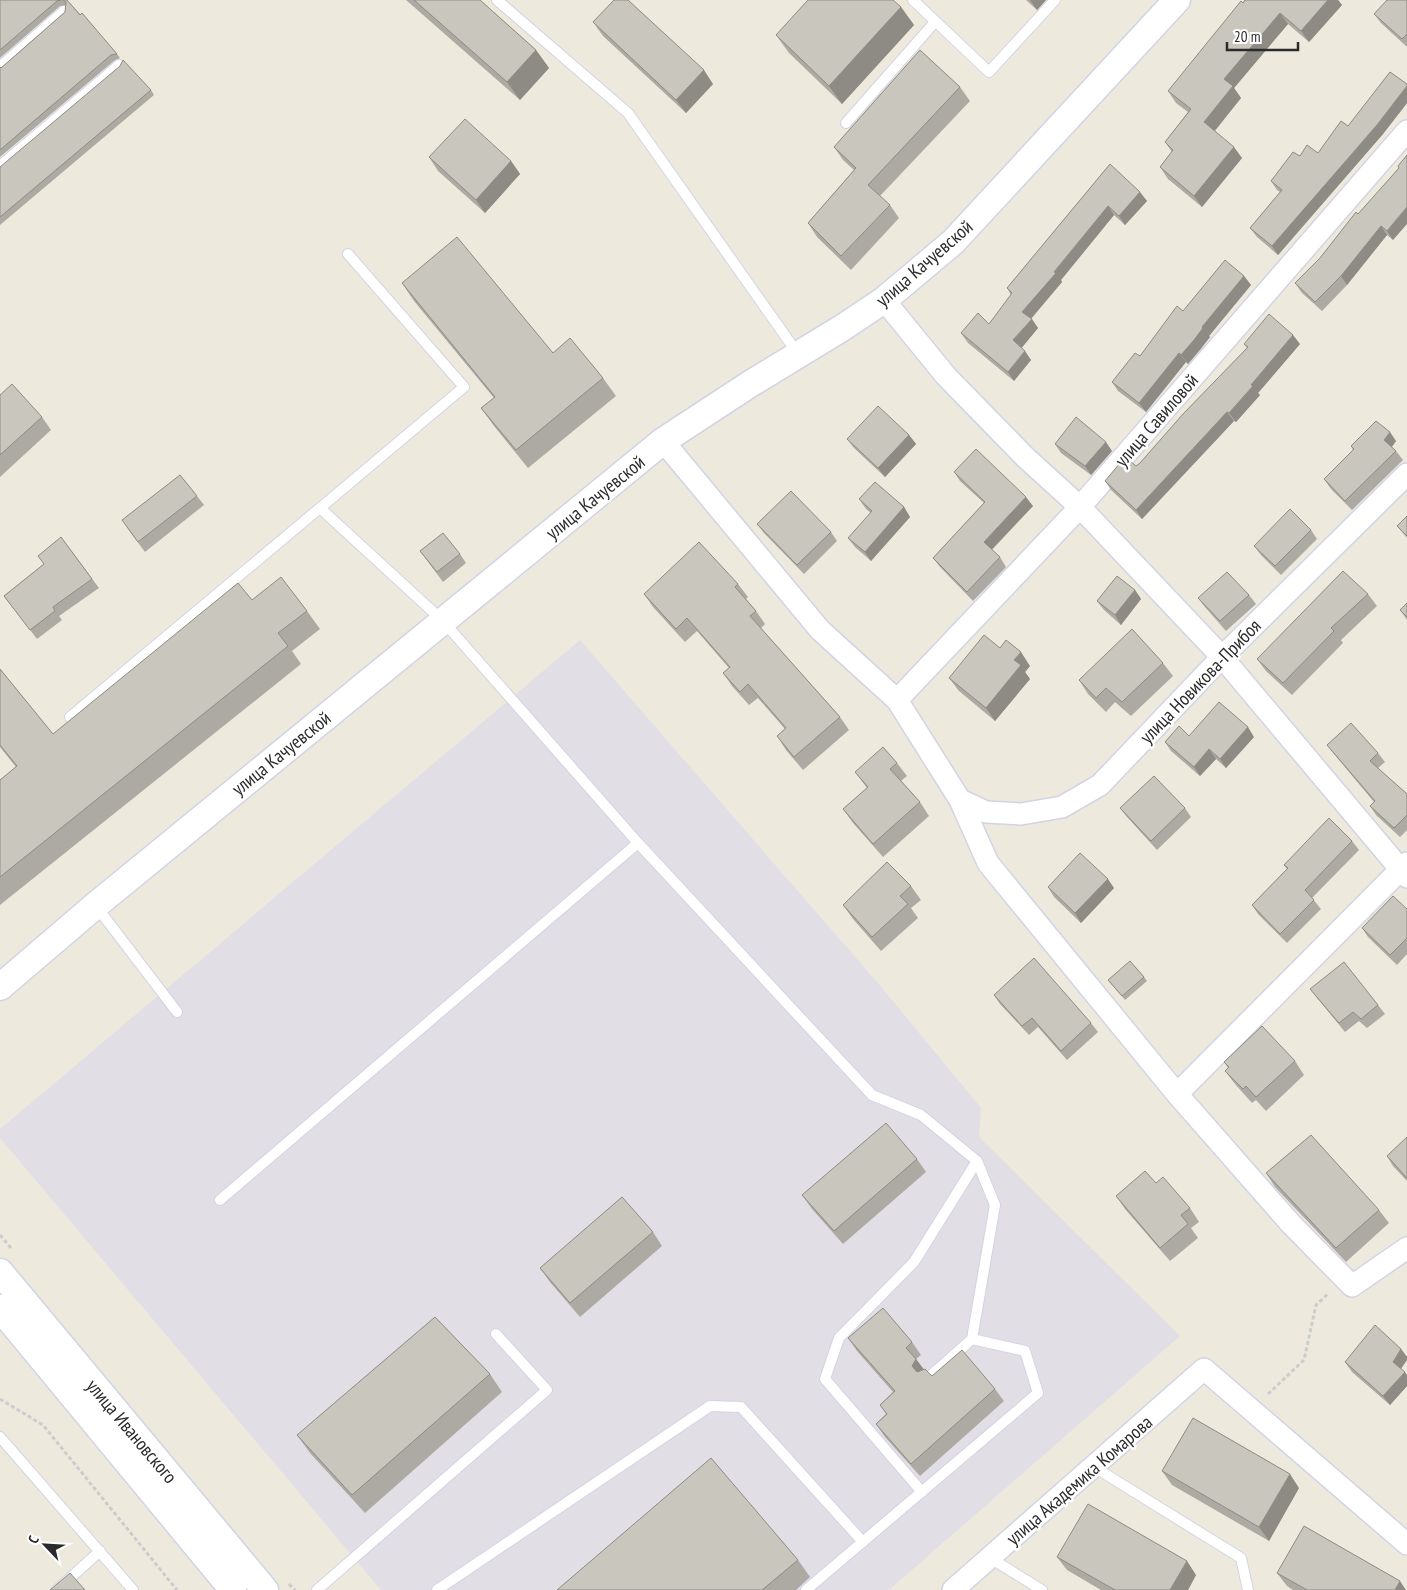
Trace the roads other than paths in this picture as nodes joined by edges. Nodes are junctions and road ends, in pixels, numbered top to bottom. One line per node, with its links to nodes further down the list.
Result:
1 (497, 0): 14 (lane)
2 (912, 0): 6 (lane)
3 (1055, 0): 6 (lane)
4 (1177, 0): 13 (street, улица Качуевской)
5 (64, 11): 8 (lane)
6 (936, 22): 9 (lane)
7 (119, 65): 11 (lane)
8 (0, 68)
9 (846, 123)
10 (1407, 131): 17 (street, улица Савиловой)
11 (0, 166)
12 (348, 254): 18 (lane)
13 (884, 300): 14 (street, улица Качуевской); 17 (street)
14 (799, 355): 15 (street, улица Качуевской)
15 (663, 441): 19 (street, улица Качуевской); 21 (street)
16 (1407, 474): 20 (street, улица Новикова-Прибоя)
17 (1080, 507): 20 (street); 21 (street, улица Савиловой)
18 (320, 508): 19 (lane); 22 (lane)
19 (442, 620): 24 (lane); 26 (street, улица Качуевской)
20 (1222, 657): 23 (street, улица Новикова-Прибоя); 25 (street)
21 (897, 700): 23 (street)
22 (70, 717)
23 (960, 800): 29 (street)
24 (638, 843): 30 (lane); 31 (lane)
25 (1405, 870): 29 (street)
26 (96, 905): 27 (street, улица Качуевской); 28 (lane)
27 (0, 987)
28 (177, 1012)
29 (1177, 1094): 32 (street)
30 (977, 1161): 36 (lane); 40 (lane)
31 (220, 1200)
32 (1407, 1248)
33 (0, 1272): 48 (street, улица Ивановского)
34 (0, 1308): 47 (street, улица Ивановского)
35 (496, 1334): 49 (lane)
36 (972, 1339): 37 (lane); 40 (lane)
37 (928, 1378)
38 (0, 1437): 43 (lane)
39 (1094, 1467): 42 (street, улица Академика Комарова); 44 (street, улица Академика Комарова); 54 (lane)
40 (922, 1492): 41 (lane)
41 (863, 1542): 50 (lane); 51 (lane)
42 (1407, 1544)
43 (100, 1551): 45 (lane); 46 (lane)
44 (990, 1558): 52 (street, улица Академика Комарова); 53 (lane)
45 (57, 1590)
46 (133, 1590)
47 (233, 1590)
48 (265, 1590)
49 (317, 1590)
50 (437, 1590)
51 (806, 1590)
52 (952, 1590)
53 (1042, 1590)
54 (1248, 1590)

